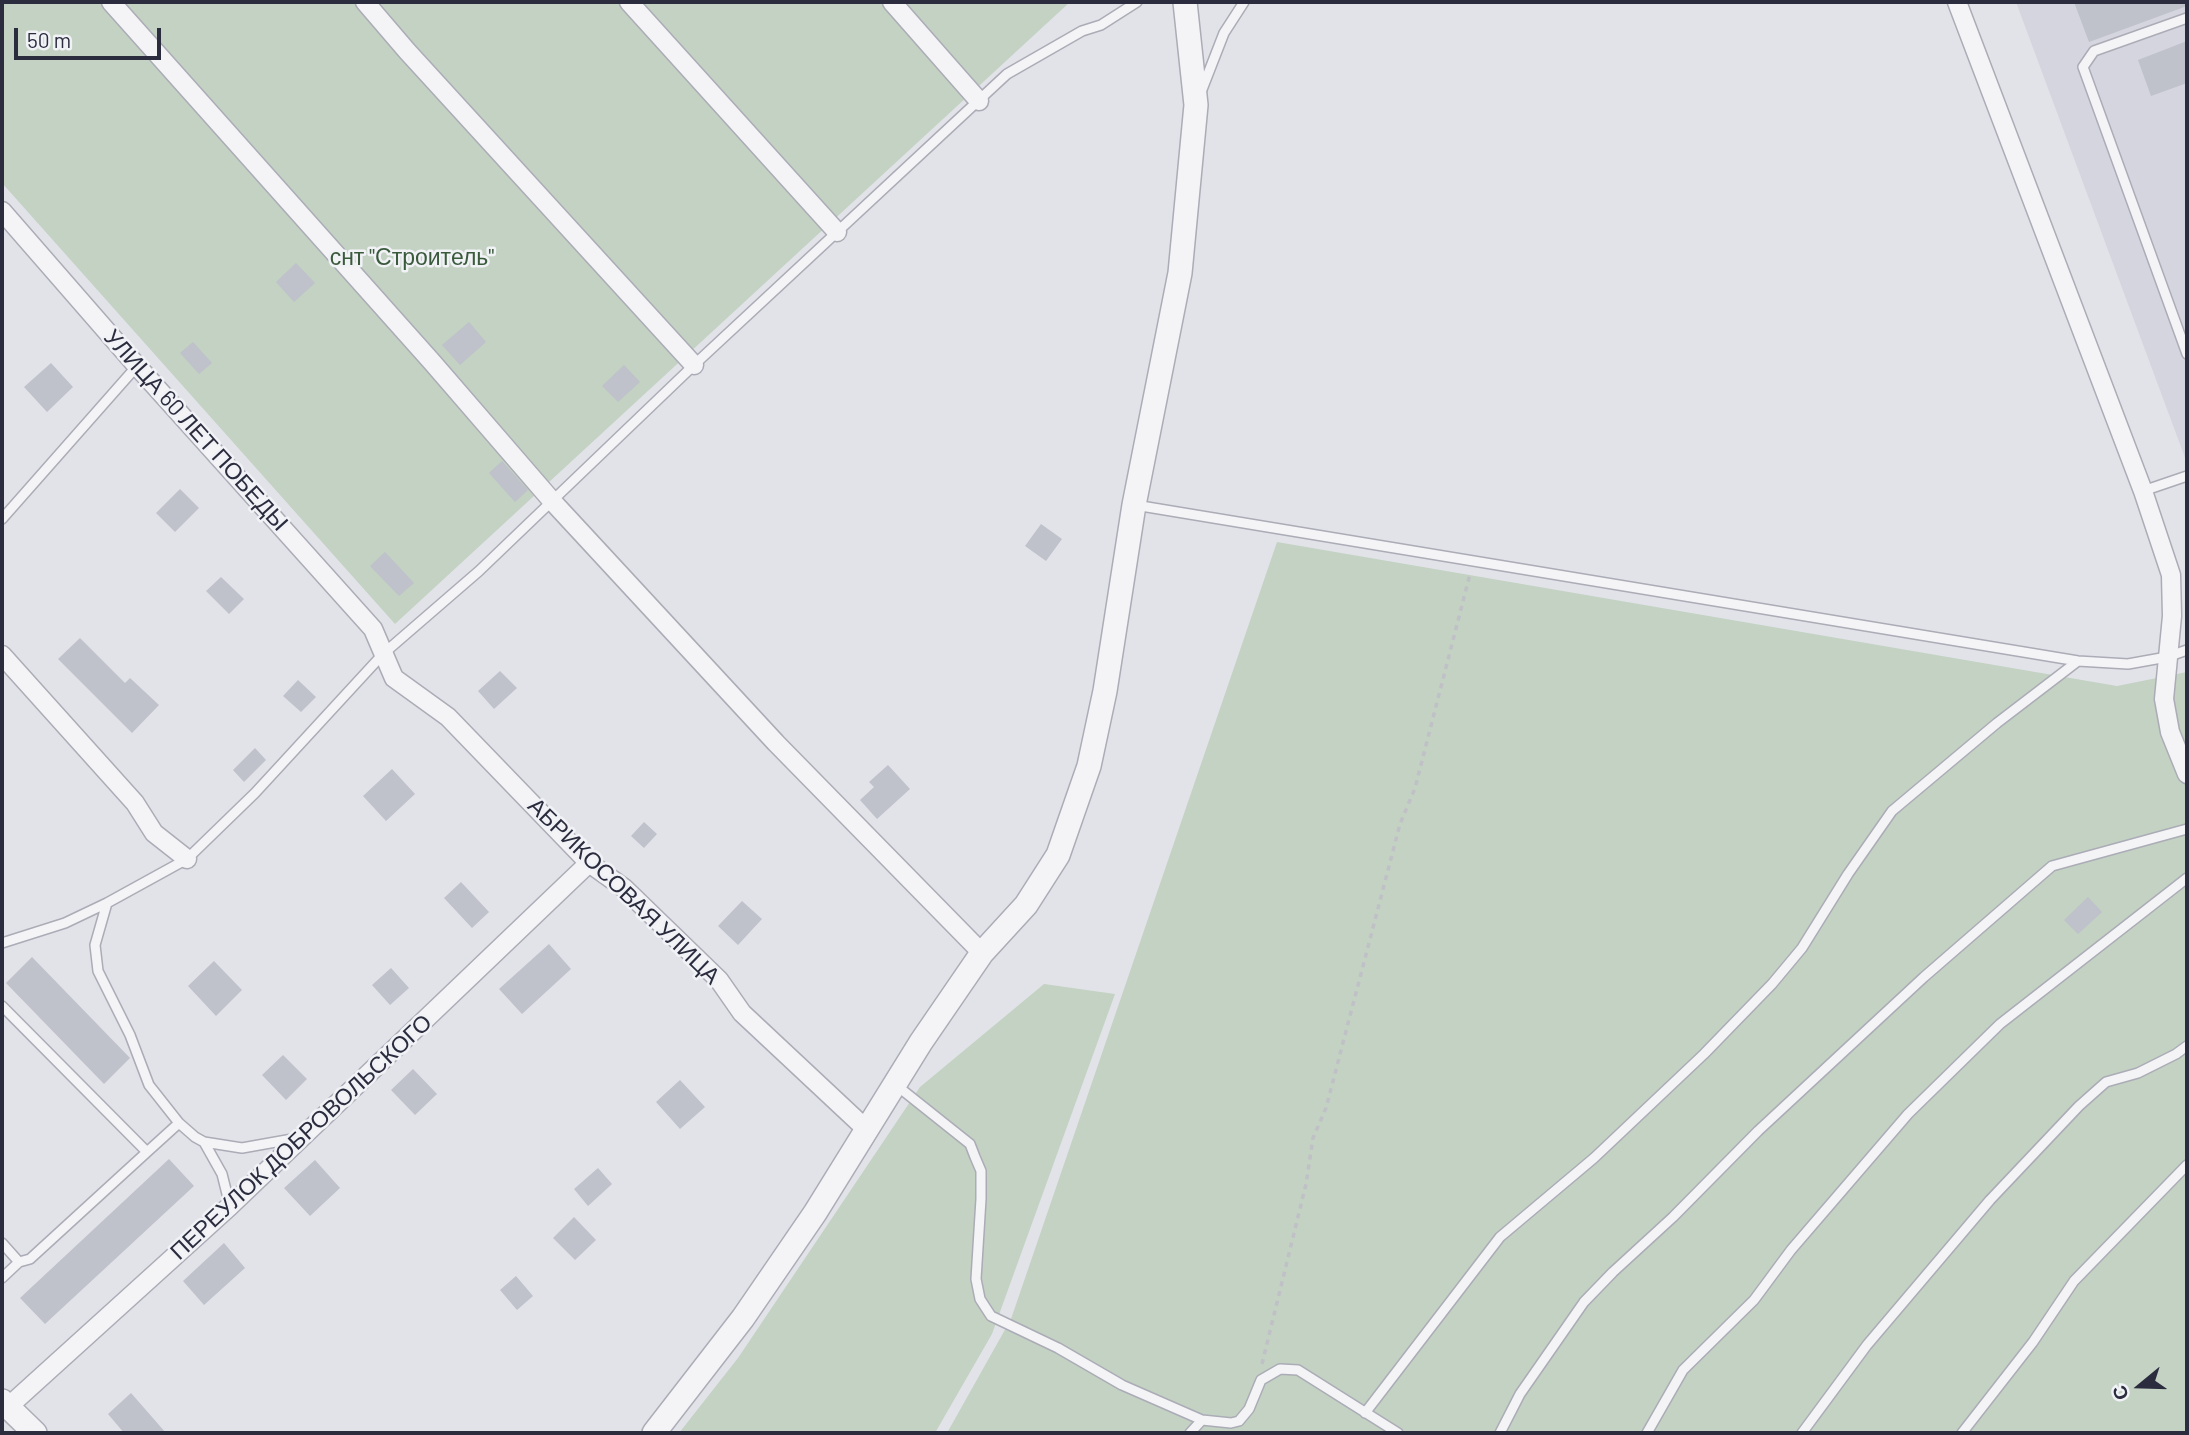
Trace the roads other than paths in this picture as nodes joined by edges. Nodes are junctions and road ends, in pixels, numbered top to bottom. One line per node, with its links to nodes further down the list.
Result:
1 (111, 2): 19 (street)
2 (365, 2): 15 (street)
3 (629, 2): 13 (street)
4 (892, 2): 10 (street)
5 (1137, 2): 10 (lane)
6 (1185, 2): 11 (street)
7 (1244, 2): 11 (lane)
8 (1957, 2): 18 (street)
9 (2187, 18): 14 (lane)
10 (979, 100): 13 (lane)
11 (1196, 105): 20 (street)
12 (2, 211): 16 (street, УЛИЦА 60 ЛЕТ ПОБЕДЫ)
13 (837, 232): 15 (lane)
14 (2187, 354)
15 (694, 365): 19 (lane)
16 (137, 366): 21 (lane); 23 (street, УЛИЦА 60 ЛЕТ ПОБЕДЫ)
17 (2187, 475): 18 (lane)
18 (2143, 491): 25 (street)
19 (553, 502): 23 (lane); 34 (street)
20 (1133, 505): 26 (lane); 34 (street)
21 (2, 519)
22 (2187, 650): 25 (lane)
23 (383, 654): 29 (lane); 30 (street, АБРИКОСОВАЯ УЛИЦА)
24 (2, 655): 29 (street)
25 (2167, 657): 26 (lane); 27 (street)
26 (2078, 660): 49 (lane)
27 (2187, 774)
28 (2187, 829): 55 (lane)
29 (187, 859): 32 (lane)
30 (589, 863): 39 (street, АБРИКОСОВАЯ УЛИЦА); 40 (street, ПЕРЕУЛОК ДОБРОВОЛЬСКОГО)
31 (2187, 878): 56 (lane)
32 (107, 903): 33 (lane); 38 (lane)
33 (2, 943)
34 (982, 954): 37 (street)
35 (2, 1006): 42 (lane)
36 (2187, 1046): 57 (lane)
37 (894, 1084): 39 (street); 50 (lane)
38 (179, 1124): 41 (lane); 42 (lane)
39 (866, 1129): 52 (street)
40 (301, 1137): 41 (lane); 44 (street, ПЕРЕУЛОК ДОБРОВОЛЬСКОГО)
41 (204, 1142): 44 (lane)
42 (147, 1152): 46 (lane)
43 (2187, 1165): 58 (lane)
44 (230, 1206): 48 (street, ПЕРЕУЛОК ДОБРОВОЛЬСКОГО)
45 (2, 1243): 46 (lane)
46 (19, 1262): 47 (lane)
47 (2, 1278)
48 (4, 1403): 51 (street)
49 (1365, 1413): 50 (lane); 54 (lane)
50 (1202, 1420): 53 (lane)
51 (35, 1433)
52 (654, 1433)
53 (1190, 1433)
54 (1398, 1433)
55 (1500, 1433)
56 (1647, 1433)
57 (1802, 1433)
58 (1962, 1433)

